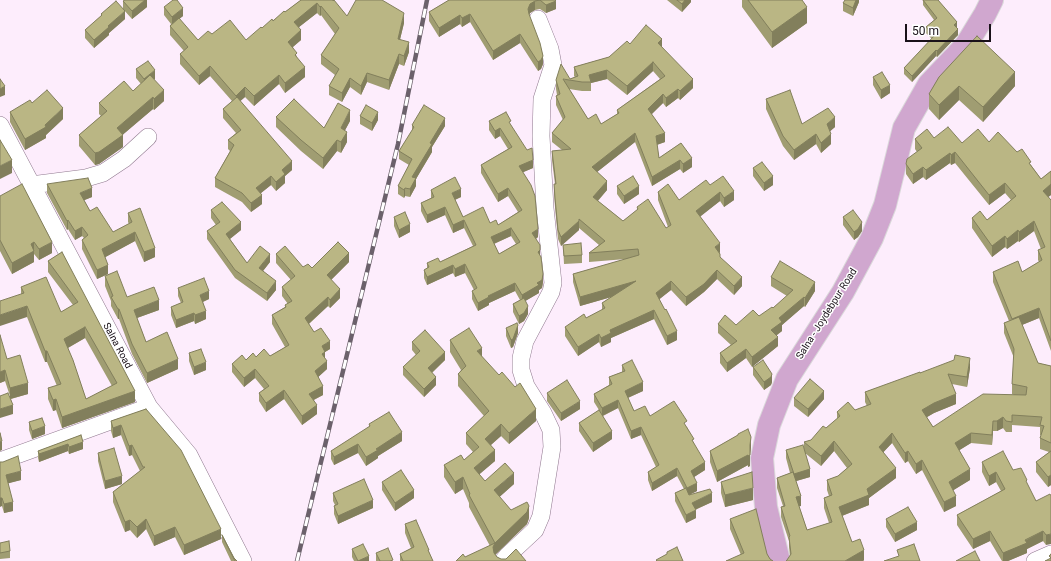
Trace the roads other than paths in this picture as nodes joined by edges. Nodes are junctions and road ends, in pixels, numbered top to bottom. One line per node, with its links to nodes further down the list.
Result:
1 (992, 0): 11 (main road, Salna - Joydebpur Road)
2 (538, 19): 10 (street)
3 (0, 125): 5 (street, Salna Road)
4 (148, 137): 5 (street)
5 (31, 185): 6 (street, Salna Road)
6 (149, 406): 7 (street); 9 (street, Salna Road)
7 (0, 461)
8 (1051, 554): 12 (street)
9 (243, 561)
10 (503, 561)
11 (779, 561)
12 (1035, 561)

